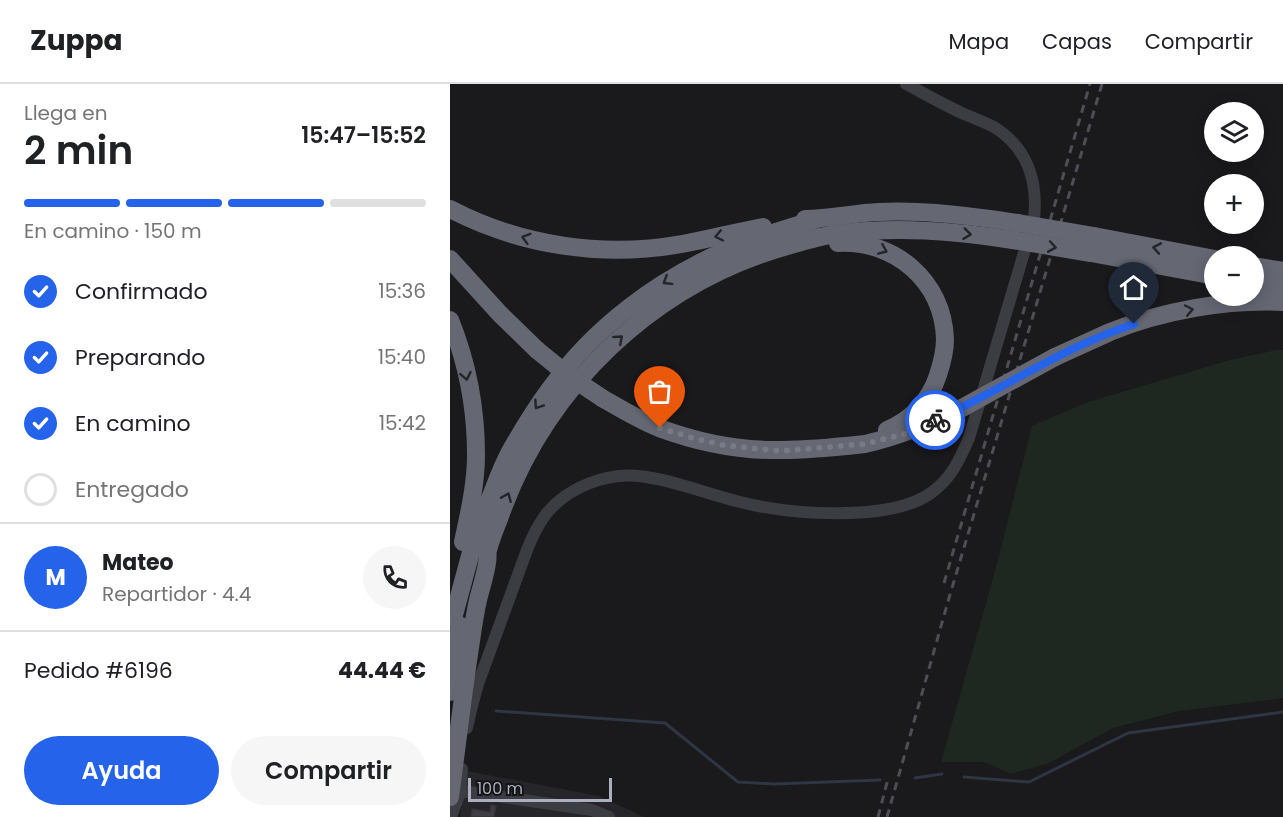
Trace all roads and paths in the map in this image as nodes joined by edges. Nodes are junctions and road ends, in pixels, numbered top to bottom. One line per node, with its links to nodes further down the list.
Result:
1 (906, 84): 23 (street)
2 (450, 209): 3 (highway, one-way to 2)
3 (818, 219): 4 (highway); 17 (highway, one-way to 17)
4 (1016, 231): 5 (highway, one-way to 4); 6 (highway, bridge)
5 (805, 241): 16 (highway, one-way to 16); 18 (highway, one-way to 5)
6 (1092, 245): 7 (highway, one-way to 6); 11 (highway)
7 (1204, 257)
8 (450, 259): 16 (highway, bridge)
9 (1264, 268): 10 (highway)
10 (1283, 271)
11 (1204, 273)
12 (1264, 286): 13 (highway)
13 (1283, 289)
14 (1283, 302): 16 (highway, one-way to 14, bridge)
15 (450, 320): 19 (highway, one-way to 19)
16 (837, 447)
17 (487, 510): 20 (highway); 21 (highway)
18 (488, 552): 22 (highway); 23 (highway)
19 (450, 611)
20 (450, 630)
21 (450, 692)
22 (450, 732)
23 (456, 794): 24 (street); 25 (street)
24 (451, 817)
25 (609, 817)

